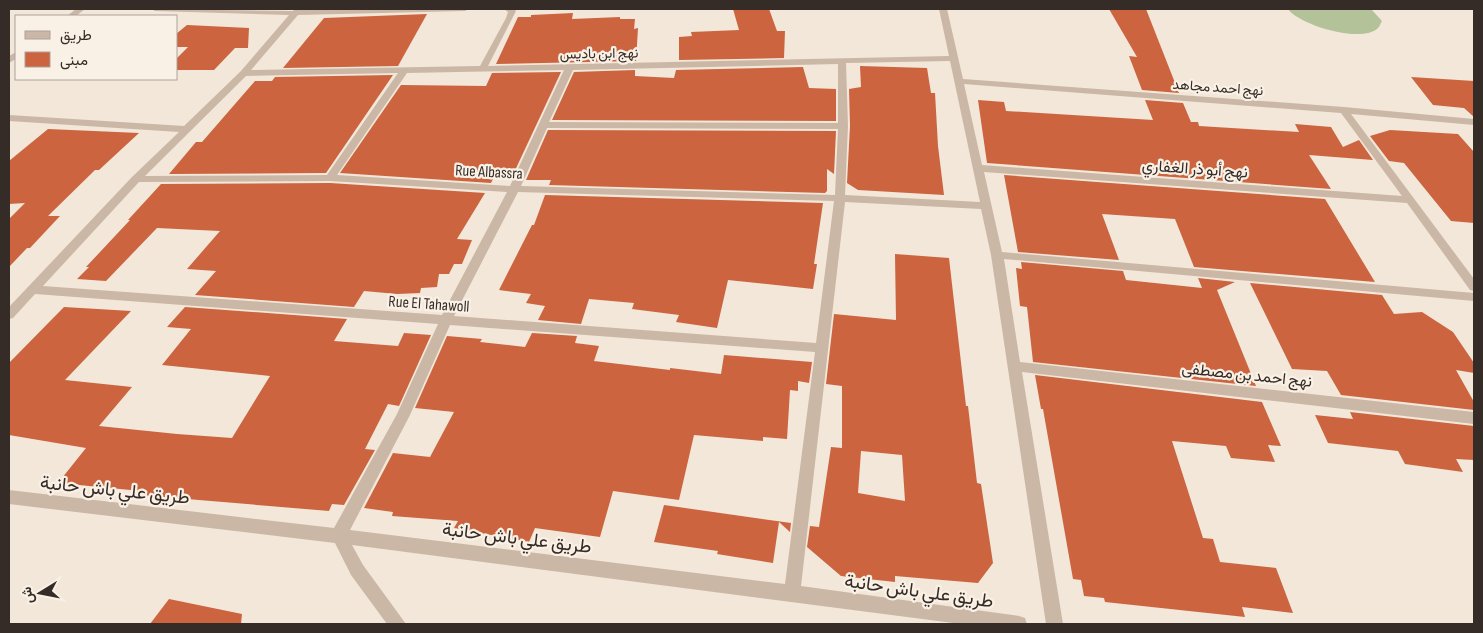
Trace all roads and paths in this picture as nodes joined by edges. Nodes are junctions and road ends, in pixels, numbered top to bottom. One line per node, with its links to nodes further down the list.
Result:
1 (155, 9): 5 (street)
2 (465, 9): 5 (street)
3 (508, 9): 8 (street)
4 (943, 9): 6 (street)
5 (297, 11): 11 (street)
6 (954, 58): 7 (street, نهج ابن باديس); 12 (street)
7 (842, 60): 9 (street, نهج ابن باديس); 17 (street)
8 (484, 68): 9 (street, نهج ابن باديس); 10 (street, نهج ابن باديس)
9 (570, 68): 16 (street)
10 (405, 70): 11 (street, نهج ابن باديس); 20 (street)
11 (244, 73): 18 (street)
12 (959, 81): 13 (street, نهج احمد مجاهد); 19 (street)
13 (1344, 110): 15 (street, نهج احمد مجاهد); 24 (street)
14 (9, 118): 18 (street)
15 (1474, 122)
16 (544, 125): 17 (street); 22 (street)
17 (843, 126): 23 (street)
18 (186, 128): 21 (street)
19 (978, 168): 24 (street, نهج أبو ذر الغفاري); 25 (street)
20 (330, 178): 21 (street, Rue Albassra); 22 (street, Rue Albassra)
21 (136, 179): 28 (street)
22 (514, 189): 23 (street, Rue Albassra); 31 (street)
23 (840, 198): 25 (street, Rue Albassra); 32 (street)
24 (1410, 200): 27 (street)
25 (987, 206): 26 (street)
26 (997, 255): 29 (street); 33 (street)
27 (1474, 287)
28 (34, 290): 30 (street); 31 (street, Rue El Tahawoll)
29 (1474, 297)
30 (9, 315)
31 (446, 320): 32 (street, Rue El Tahawoll); 36 (street)
32 (822, 348): 37 (street)
33 (1015, 366): 34 (street, نهج احمد بن مصطفى); 40 (street)
34 (1474, 418)
35 (9, 497): 36 (street, طريق علي باش حانبة)
36 (339, 535): 37 (street, طريق علي باش حانبة); 38 (street)
37 (792, 592): 39 (street, طريق علي باش حانبة)
38 (398, 624)
39 (1019, 624)
40 (1054, 624)

